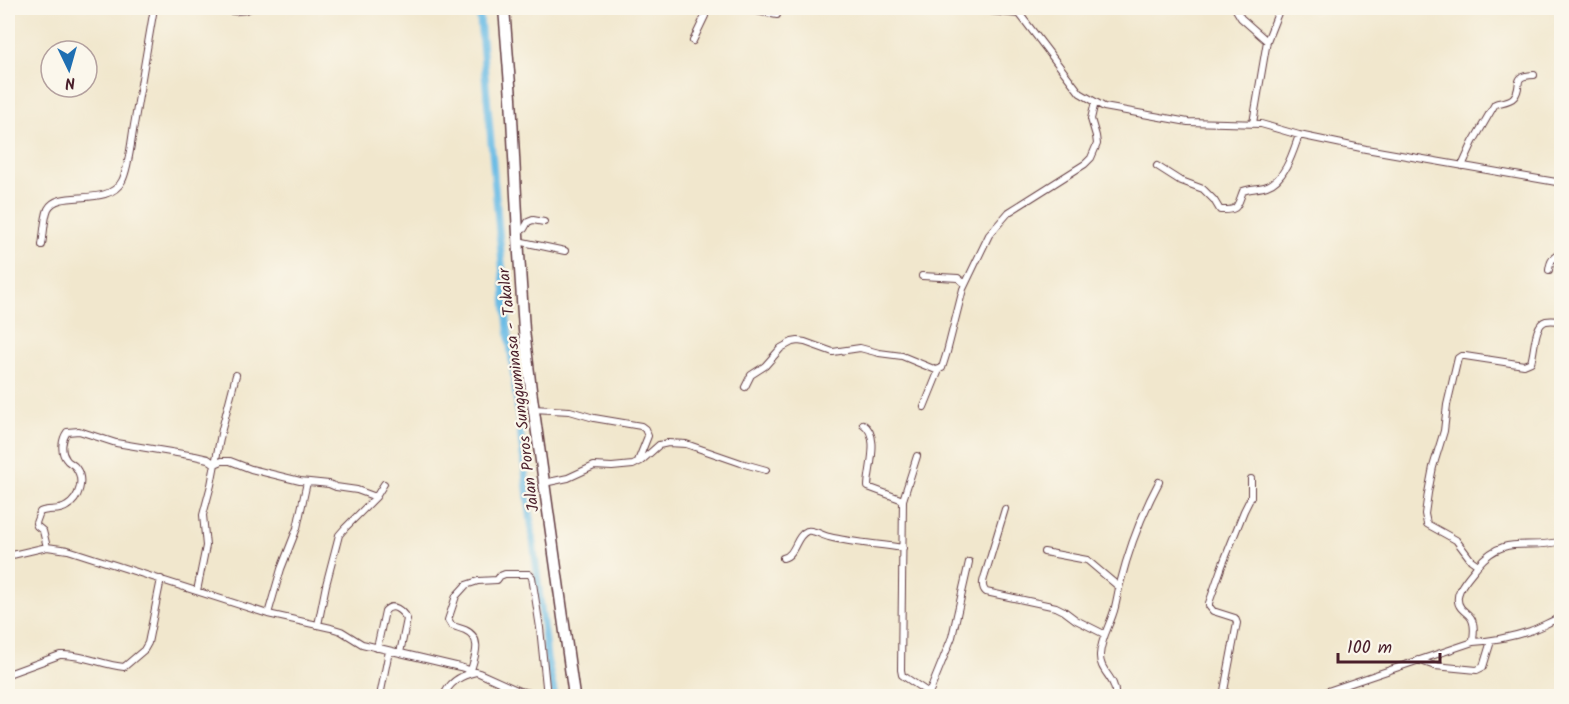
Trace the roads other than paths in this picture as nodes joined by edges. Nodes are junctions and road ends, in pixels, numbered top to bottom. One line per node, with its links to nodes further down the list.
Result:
1 (154, 8): 23 (street)
2 (212, 8): 3 (street)
3 (251, 8)
4 (504, 8): 22 (highway, Jalan Poros Sungguminasa - Takalar)
5 (702, 8): 13 (street)
6 (742, 8): 11 (street)
7 (961, 8): 10 (street)
8 (1235, 8): 12 (street)
9 (1280, 8): 12 (street)
10 (1017, 11): 15 (street)
11 (777, 15)
12 (1267, 40): 16 (street)
13 (693, 41)
14 (1534, 75): 19 (street)
15 (1095, 102): 16 (street); 28 (street)
16 (1254, 123): 17 (street)
17 (1299, 135): 18 (street); 19 (street)
18 (1157, 166)
19 (1462, 166): 20 (street)
20 (1562, 183)
21 (544, 222): 22 (street)
22 (518, 236): 24 (street); 34 (highway, Jalan Poros Sungguminasa - Takalar)
23 (42, 245)
24 (565, 251)
25 (1562, 253): 26 (street)
26 (1549, 270)
27 (922, 276): 28 (street)
28 (965, 284): 30 (street)
29 (1562, 321): 55 (street)
30 (939, 370): 32 (street); 33 (street)
31 (236, 375): 38 (street)
32 (745, 387)
33 (924, 408)
34 (533, 409): 37 (street); 43 (highway, Jalan Poros Sungguminasa - Takalar)
35 (863, 424): 46 (street)
36 (917, 456): 46 (street)
37 (638, 463): 39 (street); 43 (street)
38 (215, 464): 41 (street); 49 (street); 58 (street)
39 (766, 470)
40 (1251, 479): 79 (street)
41 (307, 482): 45 (street); 59 (street)
42 (1159, 482): 57 (street)
43 (544, 483): 73 (highway, Jalan Poros Sungguminasa - Takalar)
44 (384, 484): 45 (street)
45 (376, 497): 61 (street)
46 (903, 500): 50 (street)
47 (1005, 509): 62 (street)
48 (1562, 541): 55 (street)
49 (47, 548): 52 (street); 56 (street)
50 (903, 548): 53 (street); 74 (street)
51 (1044, 552): 57 (street)
52 (8, 556)
53 (783, 558)
54 (969, 562): 74 (street)
55 (1478, 565): 64 (street)
56 (161, 579): 58 (street); 70 (street)
57 (1119, 587): 62 (street)
58 (197, 591): 59 (street)
59 (268, 615): 61 (street)
60 (1562, 617): 63 (street)
61 (318, 625): 65 (street)
62 (1104, 634): 78 (street)
63 (1491, 641): 64 (street); 68 (street)
64 (1473, 642): 68 (street)
65 (377, 648): 66 (street); 67 (street)
66 (389, 651): 67 (street); 72 (street)
67 (400, 653): 69 (street)
68 (1418, 660): 80 (street)
69 (474, 671): 71 (street); 71 (street); 75 (street)
70 (8, 674)
71 (506, 686): 76 (street)
72 (382, 695)
73 (571, 695): 77 (street)
74 (928, 695)
75 (444, 696)
76 (503, 696)
77 (552, 696)
78 (1115, 696)
79 (1223, 696)
80 (1313, 696)

